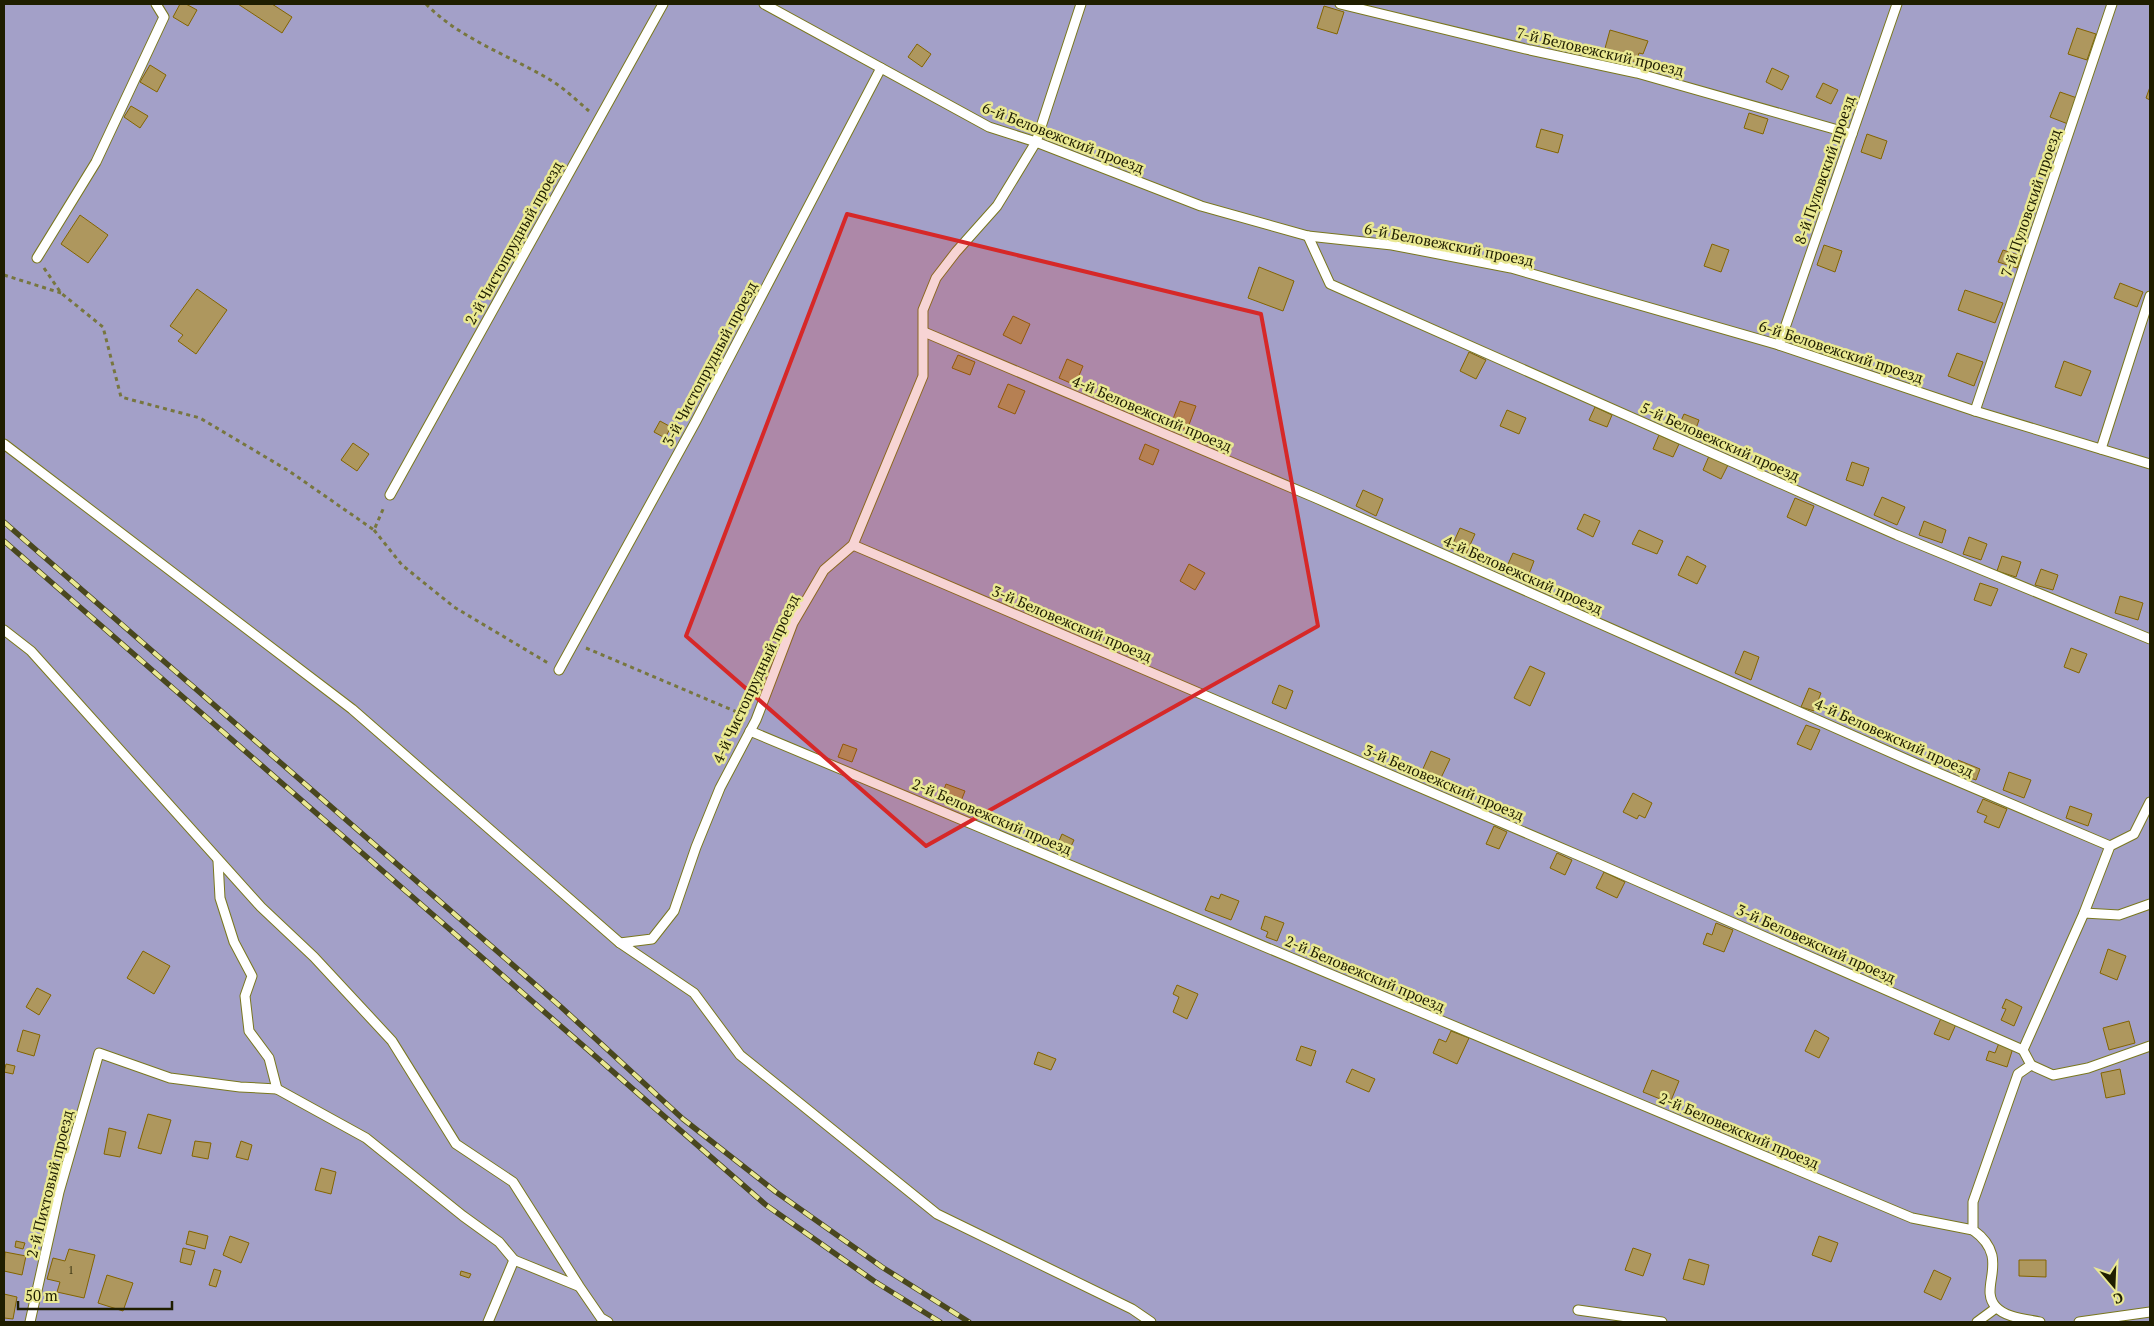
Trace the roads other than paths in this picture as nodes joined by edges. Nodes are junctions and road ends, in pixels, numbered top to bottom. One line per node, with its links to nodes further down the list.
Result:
1 (156, 4): 12 (lane)
2 (663, 4): 20 (lane, 2-й Чистопрудный проезд)
3 (764, 4): 8 (lane, 6-й Беловежский проезд)
4 (1081, 4): 10 (lane, 4-й Чистопрудный проезд)
5 (1340, 4): 9 (lane, 7-й Беловежский проезд)
6 (1897, 4): 9 (lane, 8-й Пуловский проезд)
7 (2112, 4): 16 (lane, 7-й Пуловский проезд)
8 (881, 68): 10 (lane, 6-й Беловежский проезд); 24 (lane, 3-й Чистопрудный проезд)
9 (1852, 134): 15 (lane, 8-й Пуловский проезд)
10 (1036, 142): 11 (lane, 6-й Беловежский проезд); 14 (lane, 4-й Чистопрудный проезд)
11 (1308, 236): 15 (lane, 6-й Беловежский проезд); 23 (lane, 5-й Беловежский проезд)
12 (38, 258)
13 (2150, 296): 18 (lane)
14 (924, 332): 21 (lane, 4-й Чистопрудный проезд); 27 (lane, 4-й Беловежский проезд)
15 (1779, 345): 16 (lane, 6-й Беловежский проезд)
16 (1975, 411): 18 (lane, 6-й Беловежский проезд)
17 (4, 444): 31 (lane)
18 (2101, 449): 19 (lane, 6-й Беловежский проезд)
19 (2150, 464)
20 (390, 495)
21 (854, 545): 25 (lane, 4-й Чистопрудный проезд); 33 (lane, 3-й Беловежский проезд)
22 (4, 630): 28 (lane)
23 (2150, 639)
24 (559, 670)
25 (750, 731): 31 (lane, 4-й Чистопрудный проезд); 36 (lane, 2-й Беловежский проезд)
26 (2150, 802): 27 (lane)
27 (2110, 846): 30 (lane)
28 (218, 861): 35 (lane); 38 (lane)
29 (2150, 904): 30 (lane)
30 (2084, 913): 33 (lane)
31 (620, 943): 45 (lane)
32 (2150, 1046): 34 (lane)
33 (2022, 1050): 34 (lane)
34 (2031, 1065): 36 (lane)
35 (277, 1089): 37 (lane); 42 (lane, 2-й Пихтовый проезд)
36 (1973, 1230): 39 (lane)
37 (514, 1260): 38 (lane); 43 (lane)
38 (579, 1286): 44 (lane)
39 (1996, 1308): 47 (lane); 48 (lane)
40 (1578, 1310): 46 (lane)
41 (2150, 1312): 49 (lane)
42 (30, 1322)
43 (488, 1322)
44 (608, 1322)
45 (1151, 1322)
46 (1662, 1322)
47 (1977, 1322)
48 (2040, 1322)
49 (2079, 1322)

